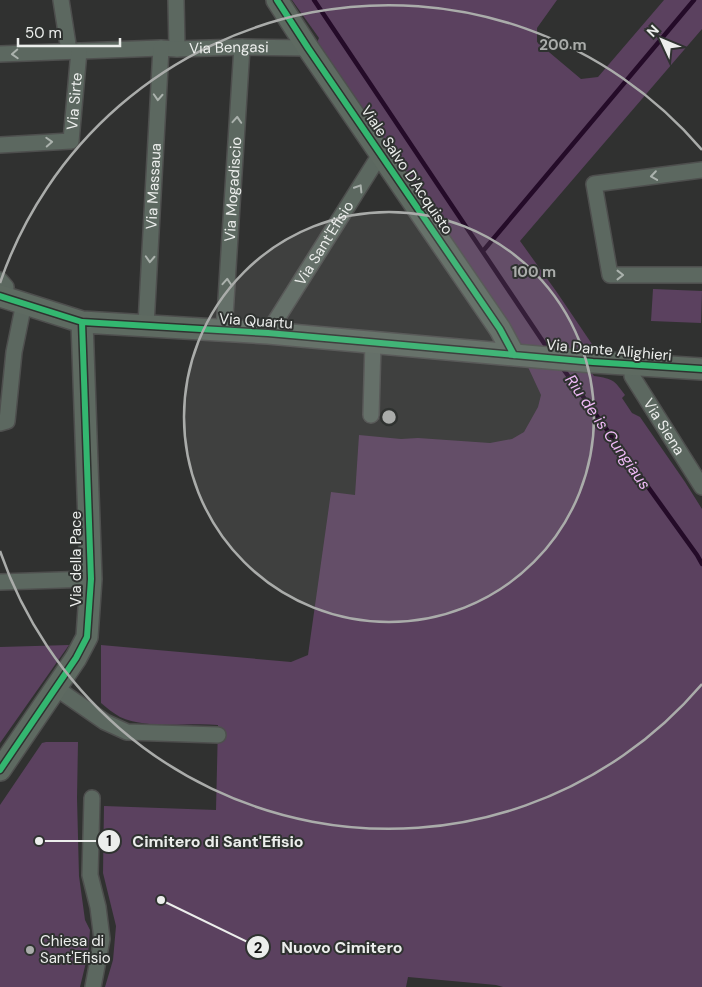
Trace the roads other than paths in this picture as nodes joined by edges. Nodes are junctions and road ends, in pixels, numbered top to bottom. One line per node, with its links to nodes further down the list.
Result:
1 (61, 0): 8 (street)
2 (176, 0): 7 (street)
3 (277, 0): 6 (street, Viale Salvo D'Acquisto)
4 (242, 47): 6 (street, Via Bengasi); 7 (street, Via Bengasi); 17 (street, Via Mogadiscio, one-way to 4)
5 (161, 48): 7 (street, Via Bengasi); 8 (street, Via Bengasi); 16 (street, Via Massaua, one-way to 16)
6 (308, 48): 11 (street, Viale Salvo D'Acquisto)
7 (177, 49)
8 (74, 51): 9 (street, Via Bengasi, one-way to 9); 10 (street, Via Sirte, one-way to 8)
9 (0, 54)
10 (0, 145)
11 (381, 153): 18 (street, Via Sant'Efisio, one-way to 11); 20 (street, Viale Salvo D'Acquisto)
12 (702, 170): 13 (street, one-way to 13)
13 (702, 275)
14 (7, 294): 15 (street, Via Quartu); 24 (street)
15 (82, 322): 16 (street, Via Quartu); 26 (street, Via della Pace)
16 (146, 326): 17 (street, Via Quartu)
17 (224, 331): 18 (street, Via Quartu)
18 (268, 333): 19 (street, Via Quartu)
19 (373, 343): 20 (street, Via Quartu); 23 (street)
20 (520, 356): 21 (street, Via Dante Alighieri)
21 (634, 364): 22 (street, Via Dante Alighieri); 25 (street, Via Siena)
22 (702, 370)
23 (371, 415)
24 (0, 423)
25 (702, 487)
26 (91, 579): 27 (street); 28 (street, Via della Pace)
27 (0, 582)
28 (56, 688): 29 (street); 30 (street, Via della Pace)
29 (218, 735)
30 (0, 770)
31 (92, 798): 32 (street)
32 (93, 987)

